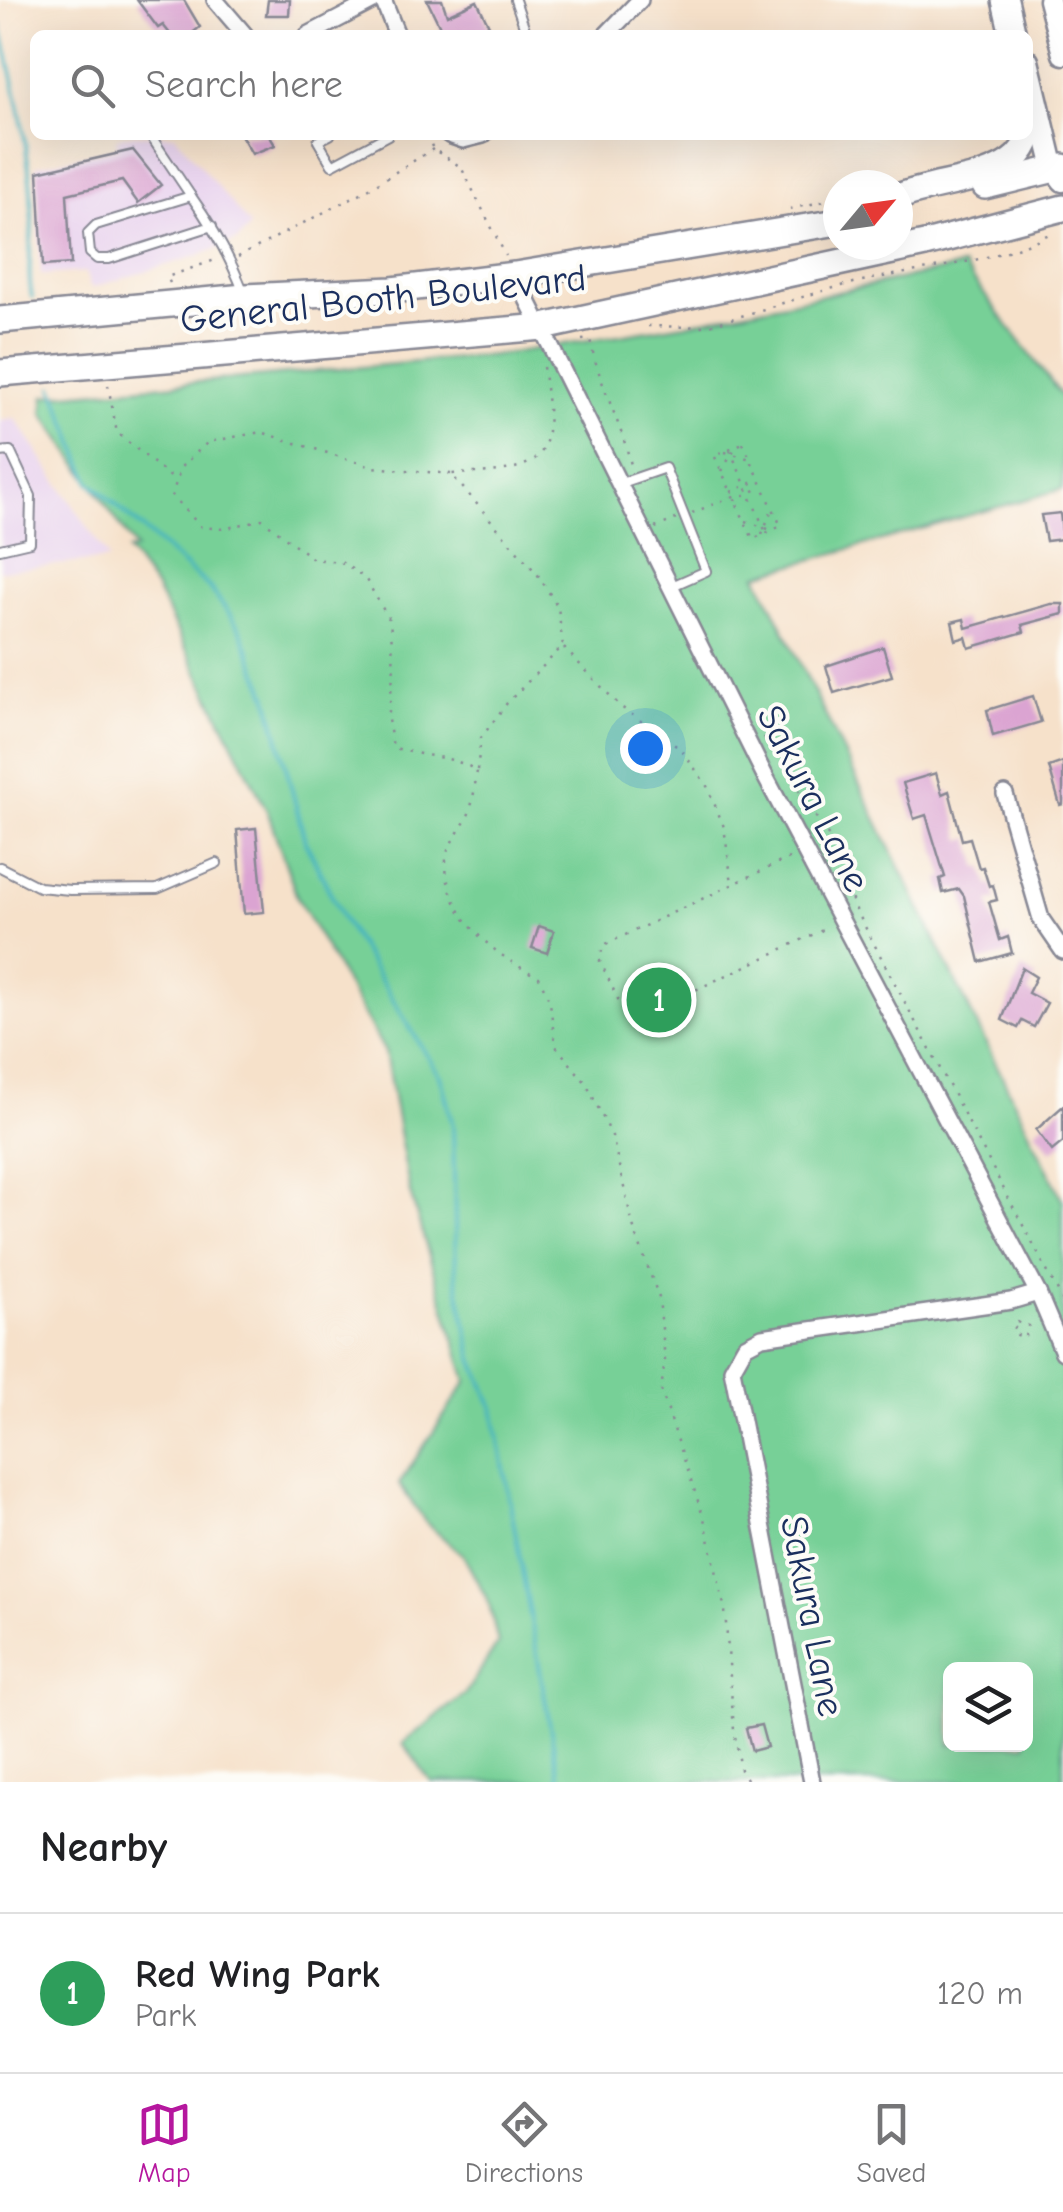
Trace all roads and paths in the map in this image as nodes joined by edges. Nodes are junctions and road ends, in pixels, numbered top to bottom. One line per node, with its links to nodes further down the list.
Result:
1 (215, 0): 9 (street)
2 (375, 0): 10 (street)
3 (383, 0): 11 (street)
4 (515, 0): 12 (lane)
5 (640, 0): 13 (street)
6 (1005, 0): 14 (highway)
7 (1014, 0): 15 (main road)
8 (1049, 0): 16 (main road)
9 (241, 30)
10 (318, 30)
11 (396, 30)
12 (526, 30)
13 (611, 30)
14 (1012, 30)
15 (1021, 30)
16 (1063, 54)
17 (1033, 78): 24 (main road)
18 (153, 140): 26 (lane)
19 (321, 140): 20 (lane)
20 (379, 140)
21 (429, 140): 23 (path)
22 (1029, 140): 25 (highway)
23 (433, 148): 34 (path); 35 (path)
24 (1060, 172): 28 (highway)
25 (913, 193)
26 (191, 196): 32 (lane); 32 (lane)
27 (823, 201): 30 (path)
28 (913, 204)
29 (1063, 208): 41 (highway, General Booth Boulevard)
30 (781, 211)
31 (823, 224): 35 (highway, General Booth Boulevard)
32 (212, 226): 34 (lane)
33 (1052, 232): 39 (path)
34 (230, 258): 36 (path); 37 (lane)
35 (512, 269): 37 (highway, General Booth Boulevard); 41 (street, Sakura Lane)
36 (172, 288)
37 (245, 297): 38 (highway, General Booth Boulevard)
38 (0, 320)
39 (632, 326)
40 (596, 332): 42 (path)
41 (547, 335): 42 (path); 44 (highway, General Booth Boulevard); 53 (street, Sakura Lane)
42 (590, 339): 53 (path)
43 (542, 361): 50 (path)
44 (104, 364): 45 (highway, General Booth Boulevard); 52 (path)
45 (0, 373)
46 (0, 452): 63 (lane)
47 (730, 452): 48 (path); 48 (path); 49 (path); 49 (path); 55 (path)
48 (751, 459): 51 (path)
49 (722, 471): 56 (path)
50 (451, 474): 52 (path); 65 (path)
51 (760, 479): 54 (path); 55 (path)
52 (174, 480): 67 (path)
53 (628, 481): 64 (street, Sakura Lane); 64 (lane)
54 (764, 487): 55 (path); 58 (path)
55 (747, 490): 56 (path); 57 (path); 61 (path)
56 (731, 492): 57 (path)
57 (734, 500): 60 (path)
58 (773, 508): 61 (path); 61 (path)
59 (648, 514): 62 (path)
60 (744, 520): 61 (path); 61 (path)
61 (766, 530)
62 (660, 543)
63 (0, 548)
64 (672, 586): 69 (street, Sakura Lane)
65 (563, 646): 67 (path); 72 (path)
66 (756, 724): 76 (path)
67 (476, 771): 78 (path)
68 (1005, 794): 74 (street)
69 (804, 851): 72 (path); 73 (street, Sakura Lane)
70 (217, 863): 71 (lane)
71 (0, 867)
72 (732, 885): 73 (path)
73 (840, 921): 75 (street, Sakura Lane)
74 (1063, 952)
75 (1038, 1293): 77 (street, Sakura Lane); 79 (street, Sakura Lane)
76 (1063, 1301)
77 (1063, 1352)
78 (749, 1782)
79 (812, 1782)

